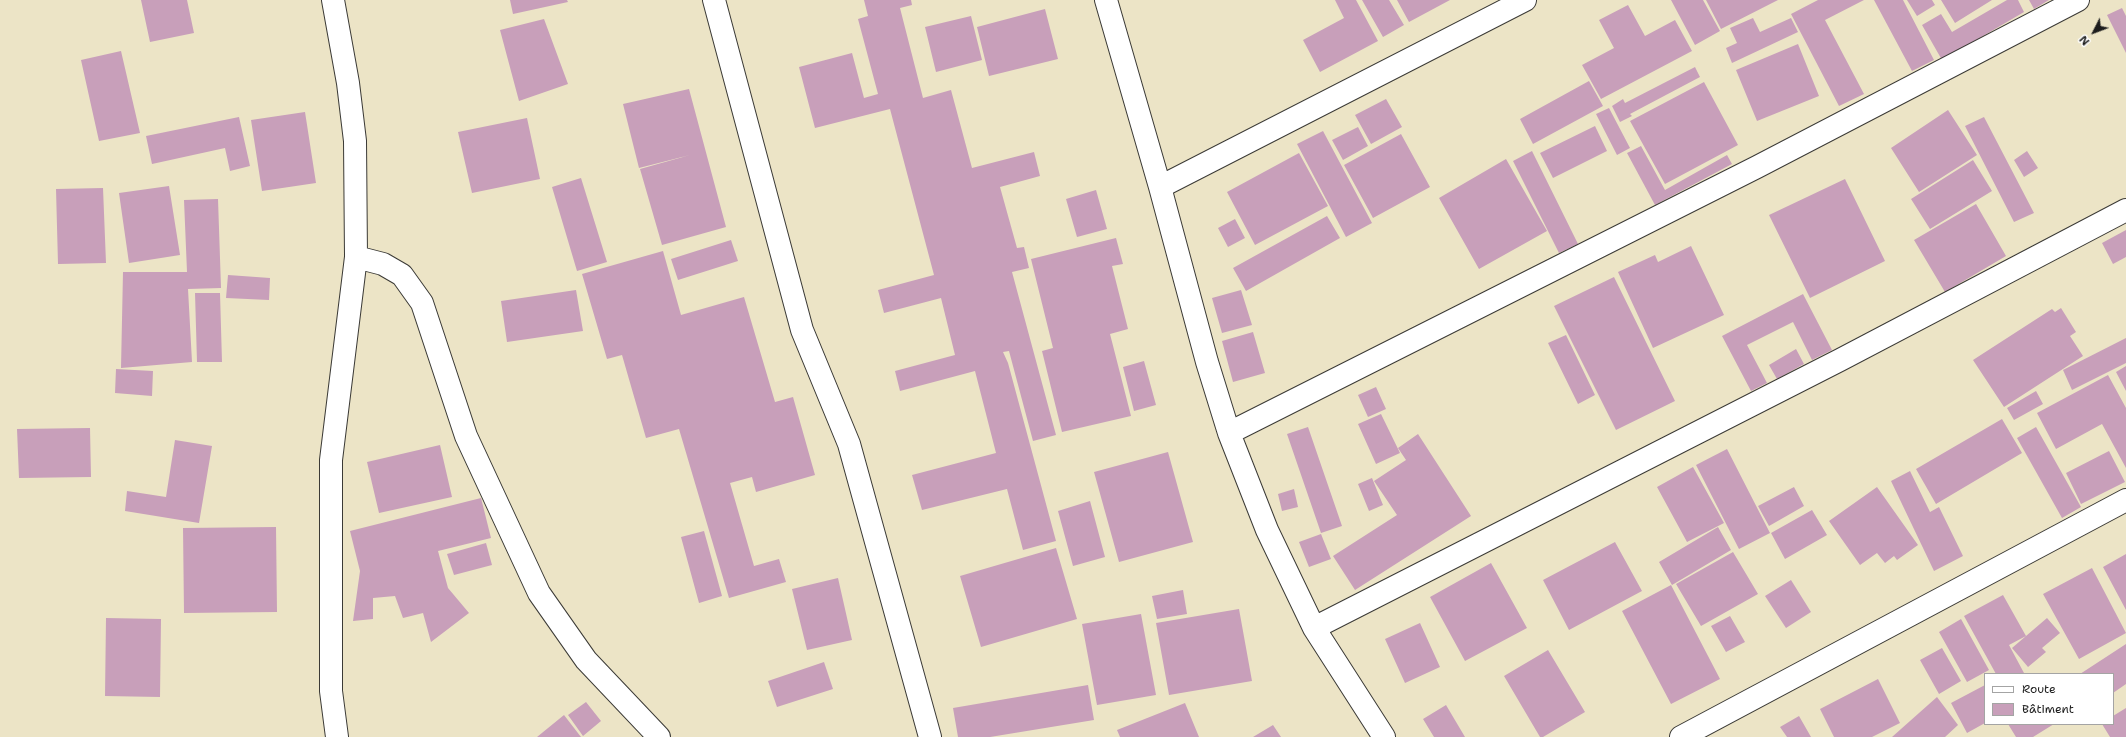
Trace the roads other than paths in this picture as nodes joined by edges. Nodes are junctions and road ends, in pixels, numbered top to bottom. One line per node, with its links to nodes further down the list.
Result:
1 (333, 0): 8 (street)
2 (714, 0): 14 (street)
3 (1106, 0): 6 (street)
4 (1525, 0): 6 (street)
5 (2078, 0): 9 (street)
6 (1160, 187): 9 (street)
7 (2126, 210): 11 (street)
8 (356, 257): 12 (street); 13 (street)
9 (1229, 433): 11 (street)
10 (2126, 500): 16 (street)
11 (1314, 628): 15 (street)
12 (337, 737)
13 (659, 737)
14 (930, 737)
15 (1384, 737)
16 (1681, 737)

